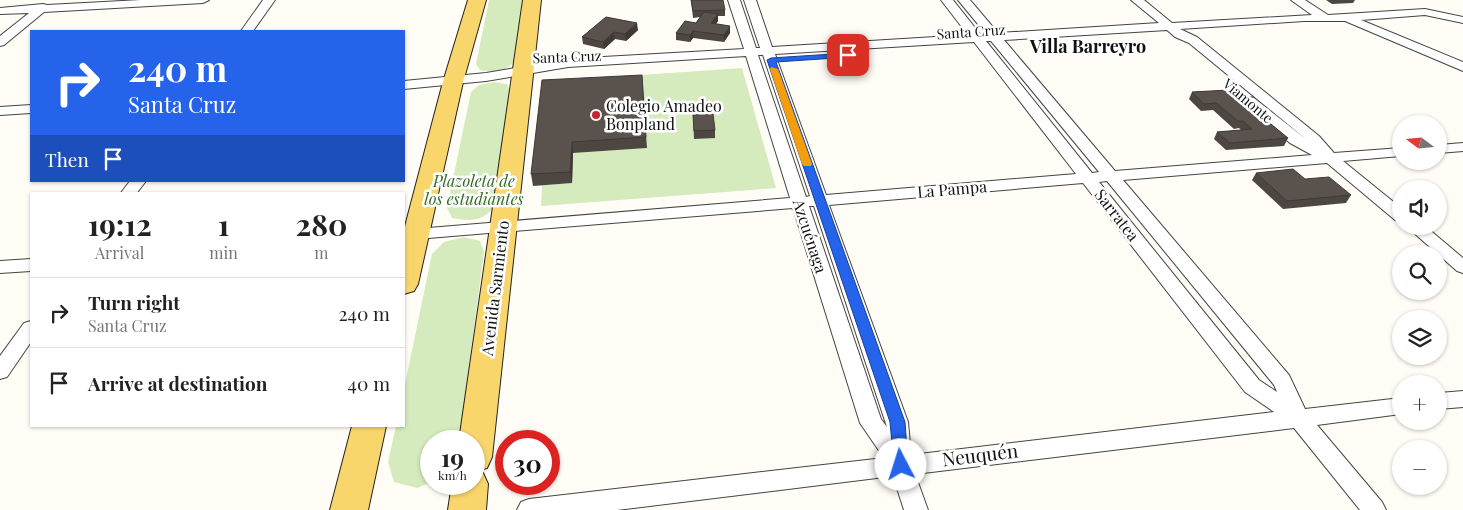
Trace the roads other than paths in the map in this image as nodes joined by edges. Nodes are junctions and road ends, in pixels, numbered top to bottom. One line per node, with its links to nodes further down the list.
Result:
1 (51, 0): 12 (street)
2 (203, 0): 12 (street)
3 (269, 0): 17 (street)
4 (477, 0): 25 (main road)
5 (532, 0): 24 (main road, Avenida Sarmiento)
6 (734, 0): 22 (street, Azcuénaga)
7 (750, 0): 21 (street, Azcuénaga)
8 (947, 0): 20 (street, Sarratea)
9 (964, 0): 20 (street, Sarratea)
10 (1137, 0): 18 (street, Viamonte)
11 (1297, 0): 15 (street)
12 (40, 8): 13 (street); 19 (street)
13 (0, 10)
14 (1346, 18): 15 (street, Santa Cruz); 16 (street, Santa Cruz); 23 (street)
15 (1327, 19): 18 (street, Santa Cruz)
16 (1463, 20)
17 (247, 30)
18 (1174, 30): 20 (street, Santa Cruz); 32 (street, Viamonte)
19 (0, 42)
20 (989, 42): 21 (street, Santa Cruz); 33 (street, Sarratea); 34 (street, Sarratea)
21 (769, 55): 22 (street, Santa Cruz); 37 (street, Azcuénaga)
22 (752, 56): 24 (street, Santa Cruz); 38 (street, Azcuénaga)
23 (1463, 67)
24 (523, 73): 25 (street, Santa Cruz); 40 (main road, Avenida Sarmiento)
25 (453, 82): 26 (street, Santa Cruz); 41 (main road)
26 (405, 85)
27 (30, 109): 28 (street)
28 (0, 110)
29 (1463, 146): 30 (street)
30 (1448, 147)
31 (1392, 153): 32 (street, La Pampa)
32 (1330, 158): 33 (street, La Pampa); 39 (street, Viamonte)
33 (1110, 176): 34 (street, La Pampa); 52 (street, Sarratea)
34 (1087, 178): 37 (street, La Pampa); 52 (street, Sarratea)
35 (137, 182): 36 (street)
36 (130, 192)
37 (820, 200): 38 (street, La Pampa); 55 (street, Azcuénaga)
38 (799, 201): 40 (street, La Pampa); 55 (street, Azcuénaga)
39 (1392, 209)
40 (503, 227): 41 (street, La Pampa); 54 (main road, Avenida Sarmiento)
41 (410, 234): 46 (main road)
42 (1425, 235): 45 (street)
43 (30, 265): 44 (street)
44 (0, 267)
45 (1463, 267)
46 (405, 276)
47 (30, 329): 48 (street)
48 (0, 370)
49 (1463, 398): 50 (street)
50 (1447, 400)
51 (1392, 407): 52 (street, Neuquén)
52 (1299, 418): 55 (street, Neuquén); 61 (street, Sarratea)
53 (369, 427): 57 (main road)
54 (477, 430)
55 (901, 465): 59 (street, Neuquén); 60 (street, Azcuénaga)
56 (469, 495): 58 (main road)
57 (349, 510)
58 (467, 510)
59 (529, 510)
60 (916, 510)
61 (1374, 510)

